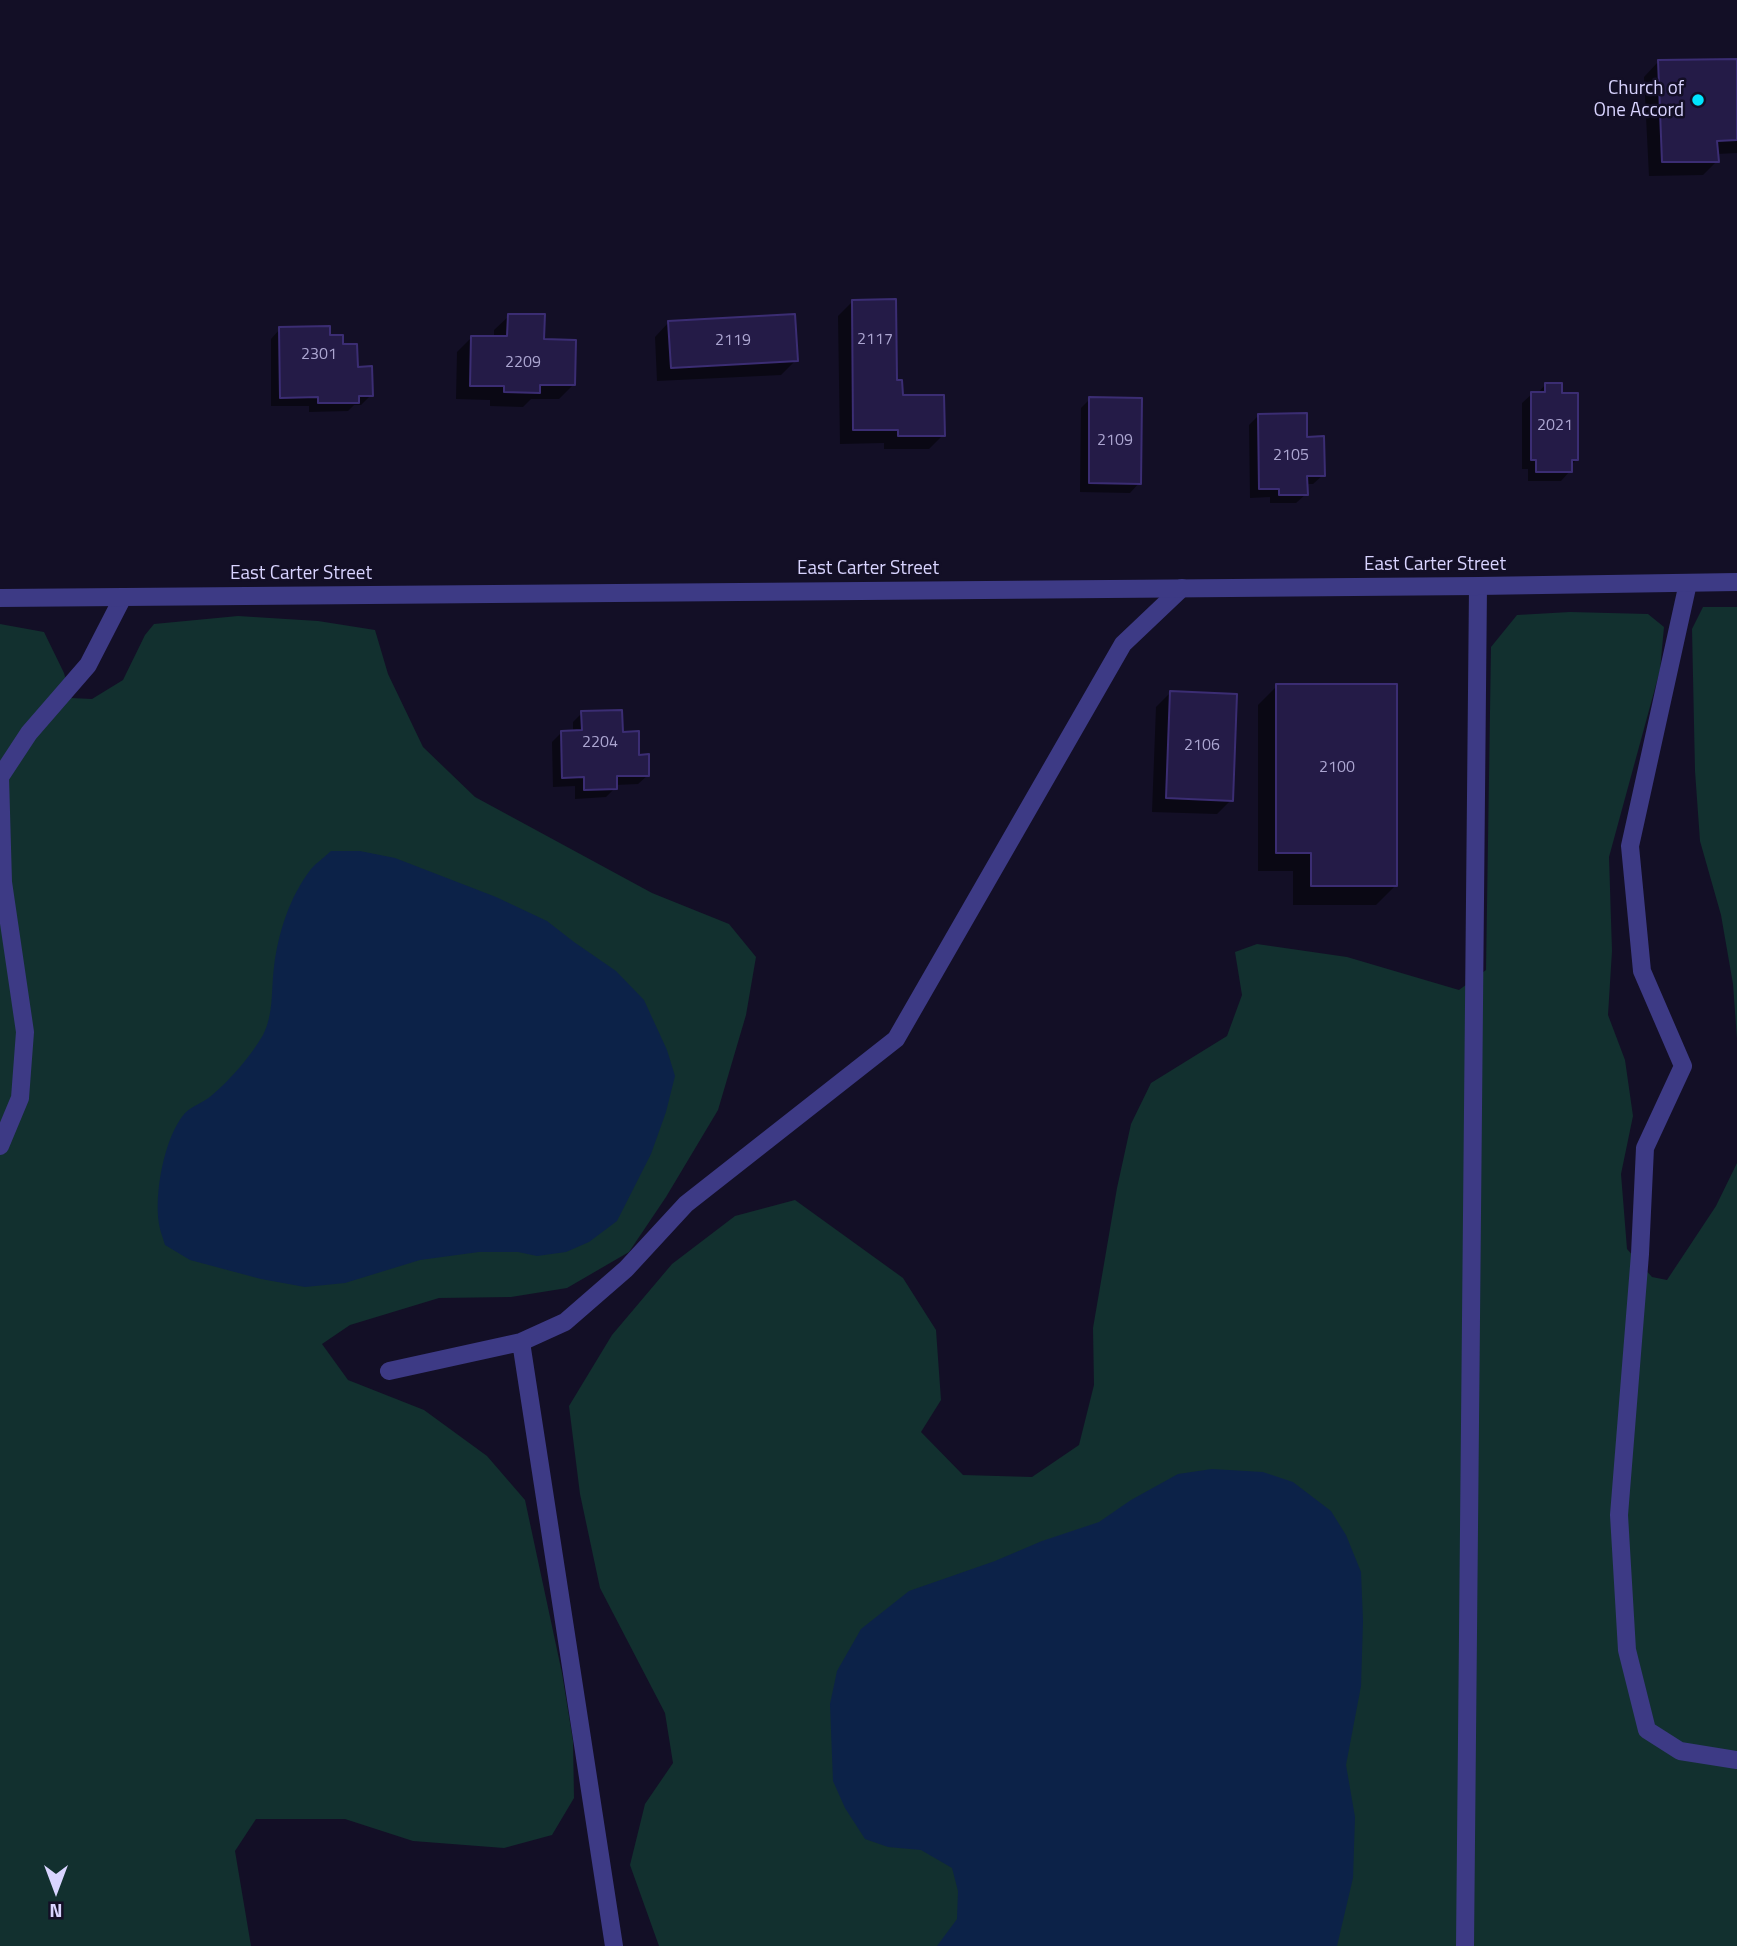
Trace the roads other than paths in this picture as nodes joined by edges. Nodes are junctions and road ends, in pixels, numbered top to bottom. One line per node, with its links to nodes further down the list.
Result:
1 (1737, 582): 2 (street, East Carter Street)
2 (1688, 583): 3 (street, East Carter Street); 10 (street)
3 (1478, 586): 4 (street, East Carter Street); 12 (street)
4 (1182, 588): 5 (street, East Carter Street); 8 (street)
5 (123, 597): 6 (street, East Carter Street); 7 (street)
6 (0, 598)
7 (0, 1146)
8 (521, 1342): 9 (street); 11 (street)
9 (389, 1371)
10 (1737, 1760)
11 (614, 1946)
12 (1465, 1946)

